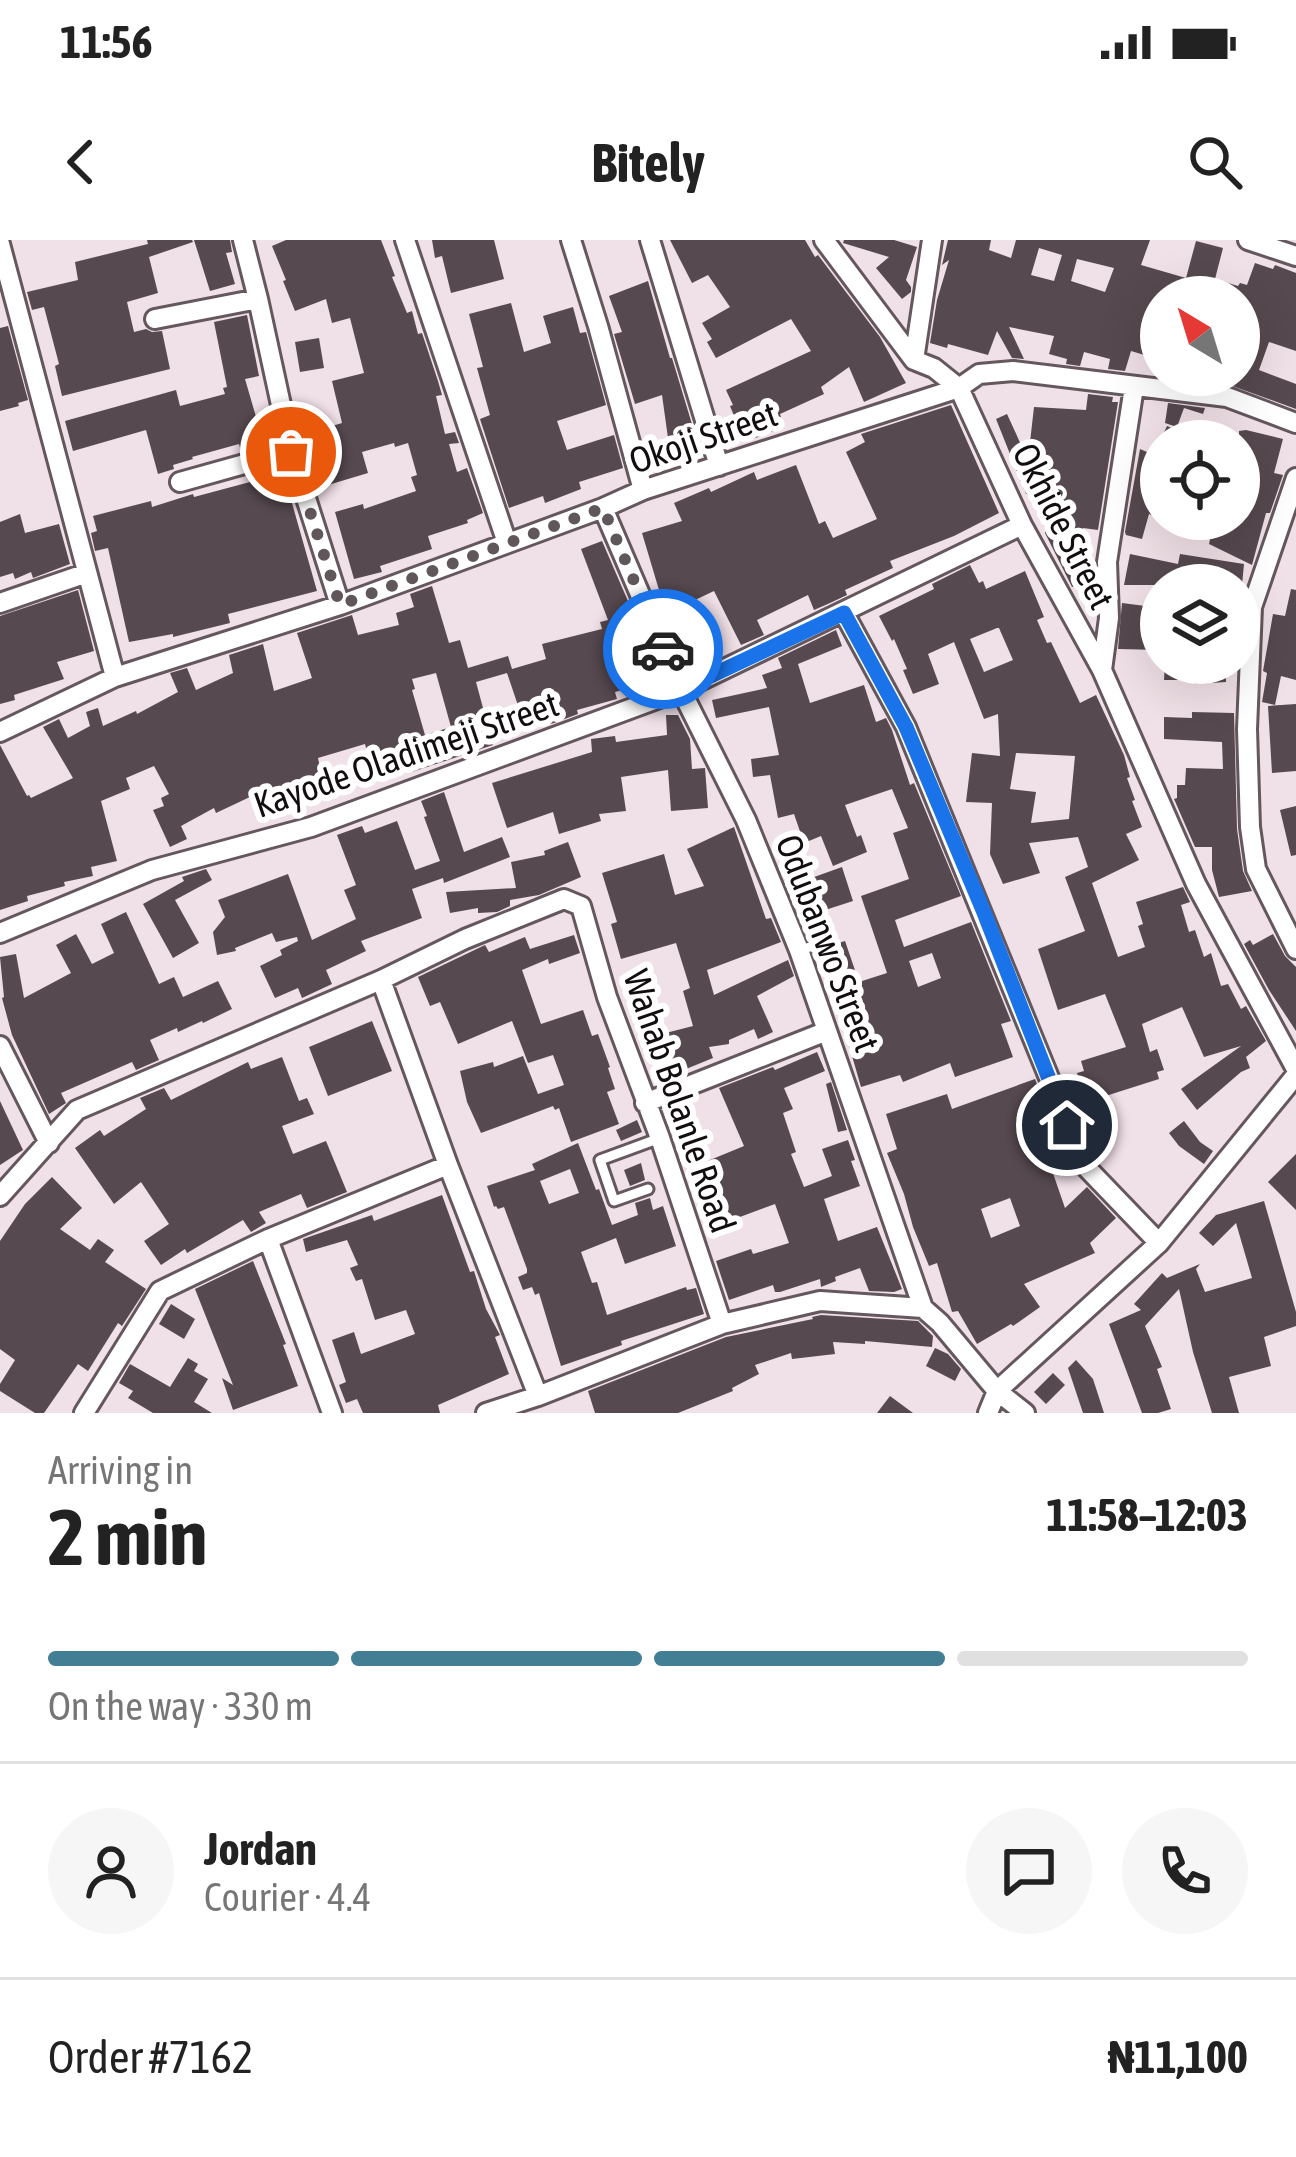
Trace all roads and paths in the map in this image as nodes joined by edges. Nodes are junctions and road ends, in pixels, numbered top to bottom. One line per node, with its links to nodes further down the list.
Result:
1 (243, 240): 10 (street)
2 (405, 240): 23 (street)
3 (571, 240): 20 (street)
4 (650, 240): 17 (street)
5 (824, 240): 12 (street)
6 (932, 240): 12 (street)
7 (1248, 240): 9 (street)
8 (0, 249): 24 (street)
9 (1296, 256)
10 (259, 299): 11 (street); 16 (street)
11 (155, 319)
12 (914, 360): 14 (street)
13 (1135, 387): 14 (street, Okoji Street); 15 (street, Okoji Street); 28 (street)
14 (959, 388): 17 (street, Okoji Street); 22 (street, Okhide Street)
15 (1296, 423)
16 (291, 452): 19 (street); 26 (street)
17 (718, 466): 20 (street, Okoji Street)
18 (1296, 478): 34 (street)
19 (180, 482)
20 (643, 490): 21 (street, Okoji Street)
21 (603, 508): 23 (street, Okoji Street); 30 (street, Odubanwo Street)
22 (1022, 525): 27 (street, Kayode Oladimeji Street); 28 (street, Okhide Street)
23 (507, 543): 26 (street, Okoji Street)
24 (87, 574): 25 (street); 29 (street)
25 (0, 603)
26 (340, 605): 29 (street, Okoji Street)
27 (844, 613): 30 (street, Kayode Oladimeji Street); 47 (street)
28 (1102, 670): 39 (street, Okhide Street)
29 (116, 677): 31 (street, Okoji Street)
30 (681, 690): 32 (street, Kayode Oladimeji Street); 35 (street, Odubanwo Street)
31 (0, 732)
32 (0, 933)
33 (821, 944): 35 (lane)
34 (1296, 949)
35 (799, 950): 37 (street, Odubanwo Street)
36 (381, 980): 40 (street, Wahab Bolanle Road); 42 (street); 43 (street)
37 (827, 1031): 40 (street); 48 (street, Odubanwo Street)
38 (0, 1046): 42 (street)
39 (1296, 1072): 47 (street)
40 (645, 1103): 41 (street, Wahab Bolanle Road)
41 (660, 1138): 44 (lane); 49 (street, Wahab Bolanle Road)
42 (49, 1143): 45 (street)
43 (448, 1165): 46 (street); 50 (street)
44 (648, 1189)
45 (0, 1196)
46 (268, 1239): 52 (street); 53 (street)
47 (1159, 1243): 51 (street)
48 (923, 1308): 49 (street); 51 (street, Odubanwo Street)
49 (722, 1324): 50 (street)
50 (538, 1396): 54 (street)
51 (992, 1402): 55 (street, Odubanwo Street)
52 (84, 1413)
53 (332, 1413)
54 (485, 1413)
55 (1025, 1413)

